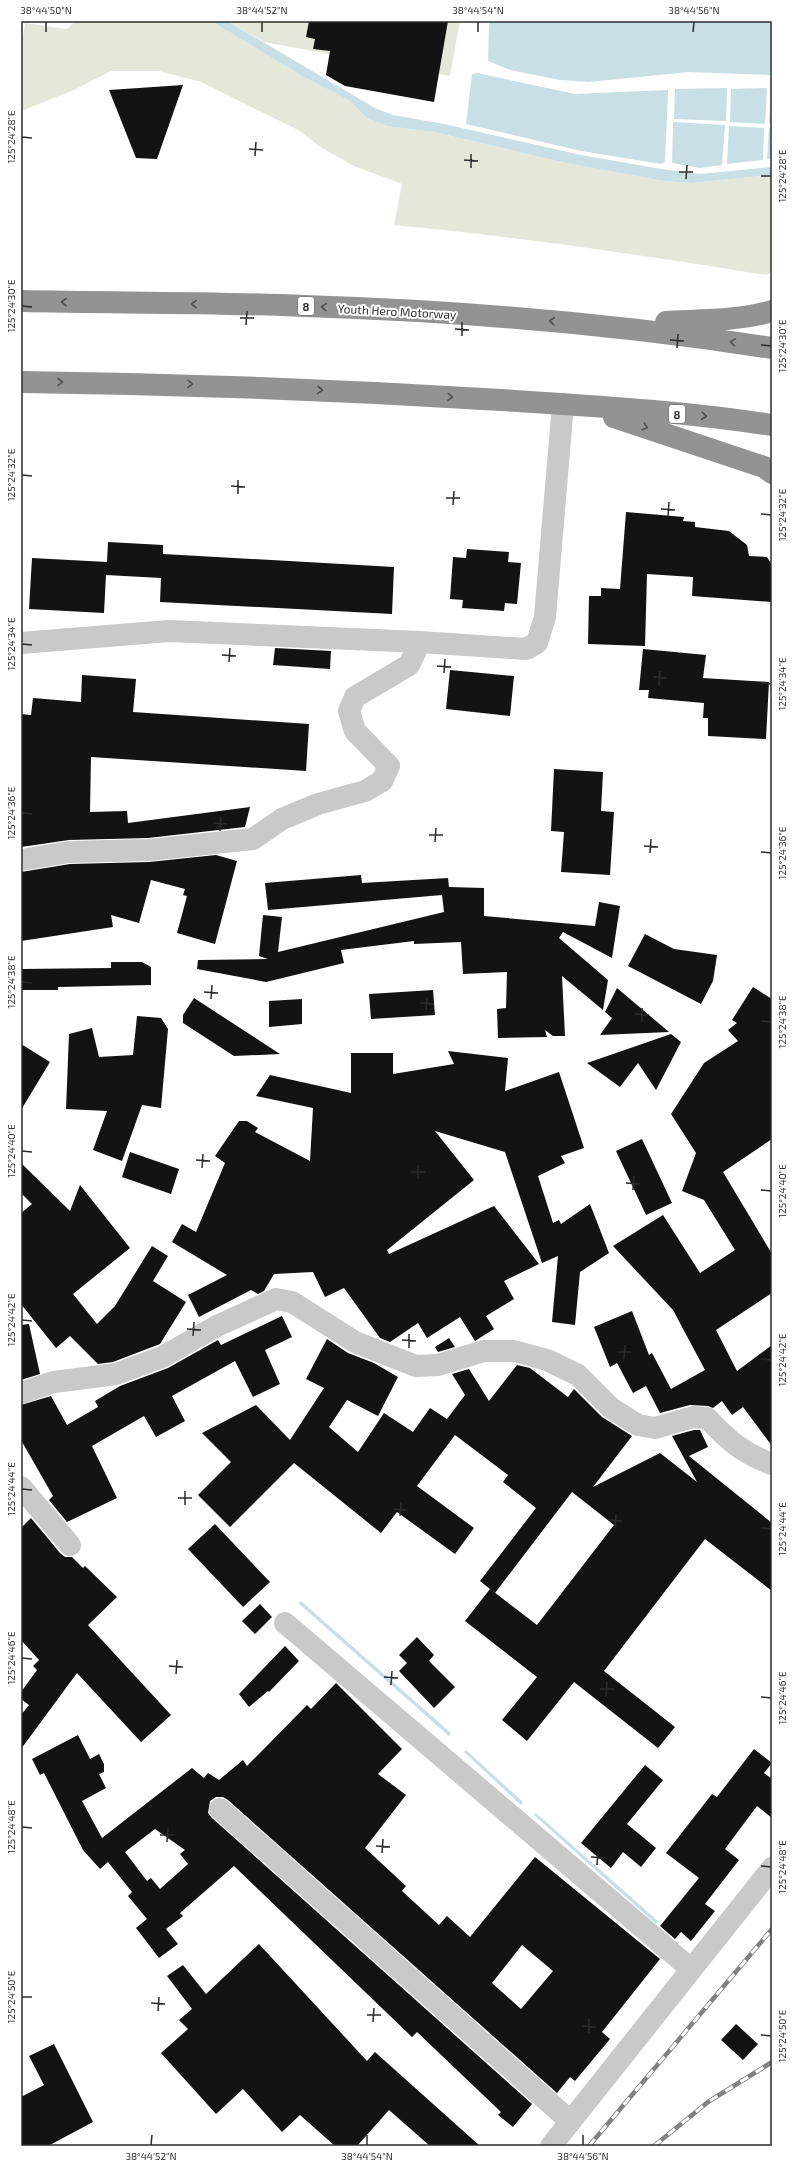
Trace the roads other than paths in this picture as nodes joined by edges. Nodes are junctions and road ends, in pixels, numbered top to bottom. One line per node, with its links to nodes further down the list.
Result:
1 (21, 301): 3 (highway, Youth Hero Motorway / 8, one-way to 1)
2 (772, 311): 3 (highway)
3 (591, 325): 4 (highway, Youth Hero Motorway / 8, one-way to 3)
4 (772, 348)
5 (21, 382): 6 (highway, 8, one-way to 6)
6 (572, 405): 7 (highway, 8, one-way to 7); 8 (highway, one-way to 8); 9 (street)
7 (772, 425)
8 (772, 473)
9 (420, 642): 10 (street); 11 (street)
10 (21, 643)
11 (21, 860)
12 (21, 1393): 13 (street)
13 (772, 1464)
14 (21, 1487): 15 (street)
15 (70, 1544)
16 (285, 1623): 19 (street)
17 (220, 1810): 20 (street)
18 (772, 1868): 19 (street)
19 (692, 1969): 20 (street)
20 (570, 2121): 21 (street)
21 (551, 2146)

